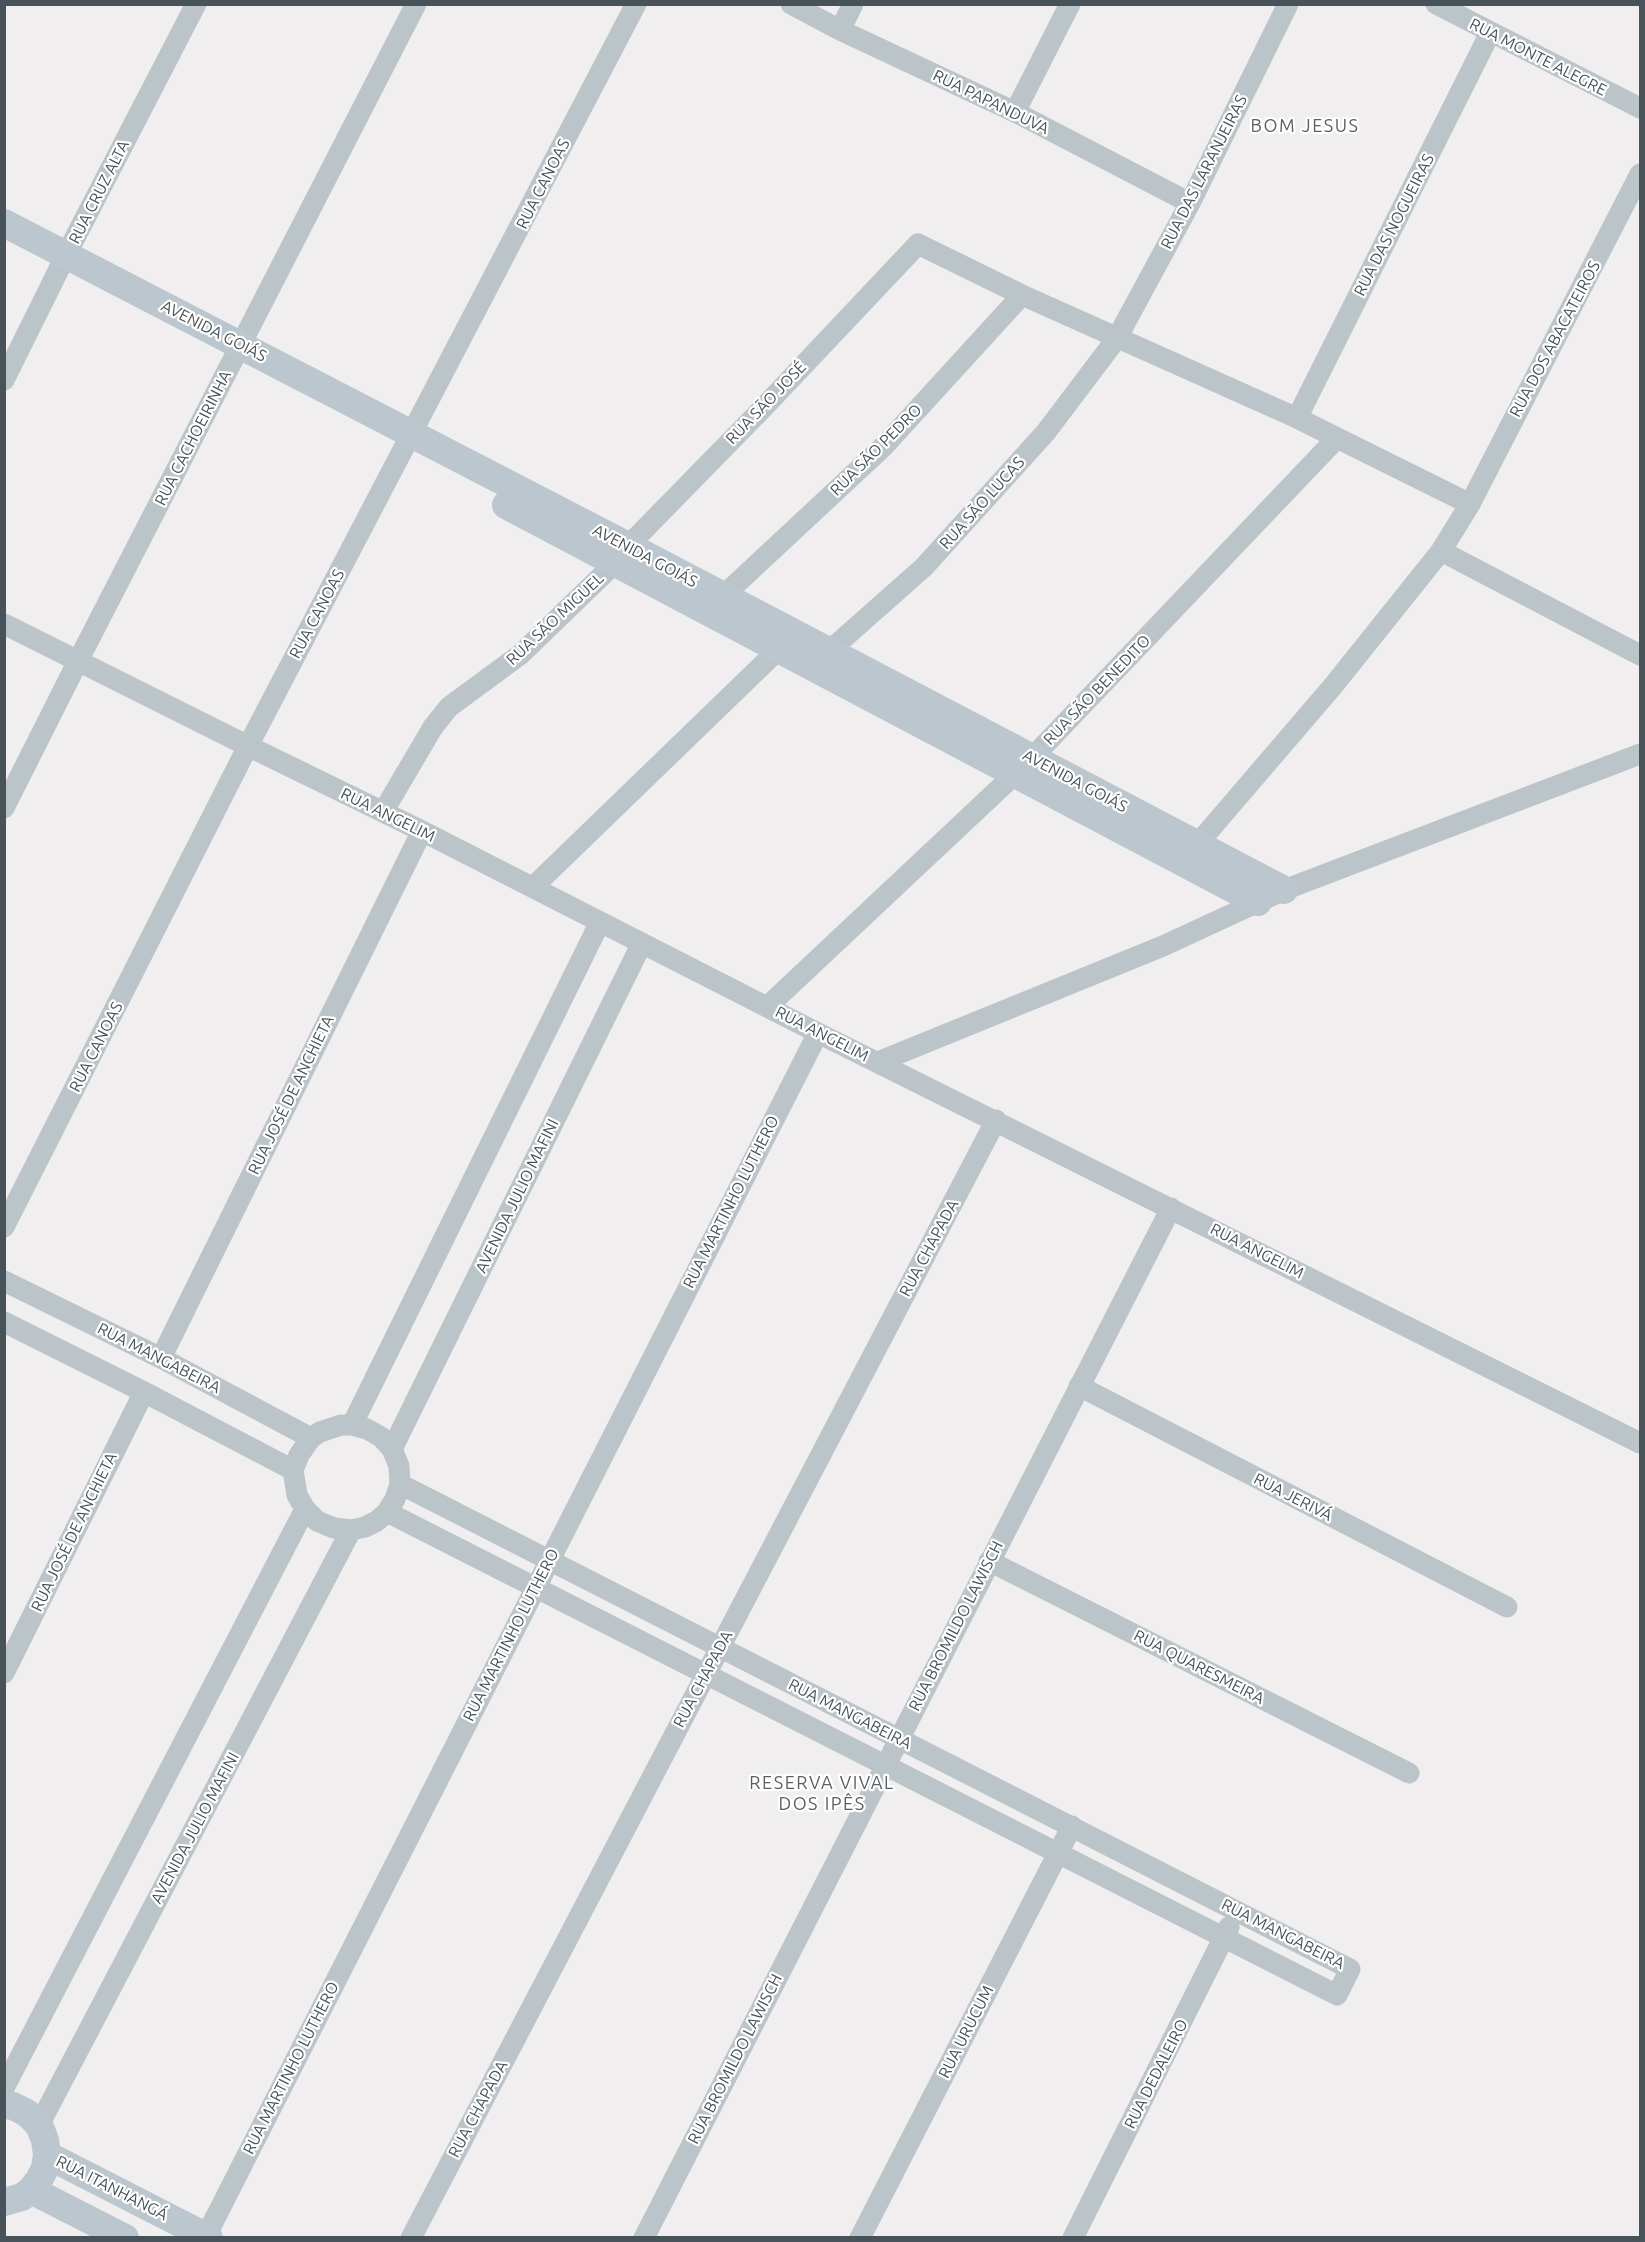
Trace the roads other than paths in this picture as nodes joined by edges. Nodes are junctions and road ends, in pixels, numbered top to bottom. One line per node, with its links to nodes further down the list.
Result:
1 (196, 4): 17 (street, RUA CRUZ ALTA)
2 (416, 4): 20 (street, RUA CACHOEIRINHA)
3 (636, 4): 24 (street, RUA CANOAS)
4 (791, 4): 9 (street, RUA PAPANDUVA)
5 (853, 4): 9 (street)
6 (1070, 4): 12 (street)
7 (1288, 4): 14 (street, RUA DAS LARANJEIRAS)
8 (1436, 4): 10 (street, RUA MONTE ALEGRE)
9 (840, 30): 12 (street, RUA PAPANDUVA)
10 (1490, 33): 11 (street, RUA MONTE ALEGRE); 22 (street, RUA DAS NOGUEIRAS)
11 (1641, 108)
12 (1015, 112): 14 (street, RUA PAPANDUVA)
13 (1641, 174): 25 (street, RUA DOS ABACATEIROS)
14 (1190, 203): 19 (street, RUA DAS LARANJEIRAS)
15 (4, 223): 17 (street, AVENIDA GOIÁS)
16 (4, 243): 17 (street, AVENIDA GOIÁS)
17 (62, 263): 20 (street, AVENIDA GOIÁS); 21 (street, RUA CRUZ ALTA)
18 (1022, 295): 19 (street); 27 (street, RUA SÃO JOSÉ); 28 (street, RUA SÃO PEDRO)
19 (1117, 338): 22 (street); 31 (street, RUA SÃO LUCAS)
20 (237, 353): 24 (street, AVENIDA GOIÁS); 33 (street, RUA CACHOEIRINHA)
21 (4, 380)
22 (1297, 418): 23 (street)
23 (1337, 438): 25 (street); 36 (street, RUA SÃO BENEDITO)
24 (408, 442): 27 (street, AVENIDA GOIÁS); 34 (street, RUA CANOAS)
25 (1470, 504): 26 (street, RUA DOS ABACATEIROS)
26 (1441, 551): 32 (street); 40 (street, RUA DOS ABACATEIROS)
27 (621, 554): 28 (street, AVENIDA GOIÁS); 30 (street, AVENIDA GOIÁS); 38 (street, RUA SÃO MIGUEL)
28 (722, 597): 31 (street, AVENIDA GOIÁS)
29 (4, 624): 33 (street, RUA ANGELIM)
30 (779, 649): 36 (street, AVENIDA GOIÁS); 41 (street)
31 (828, 652): 36 (street, AVENIDA GOIÁS)
32 (1641, 655)
33 (78, 660): 34 (street, RUA ANGELIM); 37 (street, RUA CACHOEIRINHA)
34 (248, 746): 38 (street, RUA ANGELIM); 51 (street, RUA CANOAS)
35 (1641, 754): 42 (street)
36 (1023, 766): 40 (street, AVENIDA GOIÁS); 46 (street, RUA SÃO BENEDITO)
37 (4, 808)
38 (383, 812): 39 (street, RUA ANGELIM)
39 (422, 831): 41 (street, RUA ANGELIM); 54 (street, RUA JOSÉ DE ANCHIETA)
40 (1189, 853): 42 (street, AVENIDA GOIÁS); 43 (street, AVENIDA GOIÁS)
41 (533, 888): 44 (street, RUA ANGELIM)
42 (1284, 890): 43 (street)
43 (1258, 902): 48 (street)
44 (600, 922): 45 (street, RUA ANGELIM); 57 (street)
45 (642, 943): 46 (street, RUA ANGELIM); 60 (street, AVENIDA JULIO MAFINI)
46 (768, 1006): 47 (street, RUA ANGELIM)
47 (818, 1033): 48 (street, RUA ANGELIM); 66 (street, RUA MARTINHO LUTHERO)
48 (878, 1062): 49 (street, RUA ANGELIM)
49 (996, 1120): 50 (street, RUA ANGELIM); 70 (street, RUA CHAPADA)
50 (1171, 1208): 55 (street, RUA BROMILDO LAWISCH); 59 (street, RUA ANGELIM)
51 (4, 1227)
52 (4, 1281): 54 (street, RUA MANGABEIRA)
53 (4, 1322): 56 (street)
54 (161, 1358): 58 (street, RUA MANGABEIRA)
55 (1079, 1386): 67 (street, RUA BROMILDO LAWISCH); 69 (street, RUA JERIVÁ)
56 (144, 1392): 61 (street); 71 (street, RUA JOSÉ DE ANCHIETA)
57 (352, 1425): 58 (street); 60 (street)
58 (311, 1438): 61 (street)
59 (1641, 1443)
60 (392, 1449): 62 (street)
61 (292, 1470): 63 (street)
62 (400, 1484): 64 (street); 66 (street, RUA MANGABEIRA)
63 (304, 1509): 65 (street); 80 (street)
64 (387, 1512): 65 (street); 68 (street, RUA MANGABEIRA)
65 (351, 1530): 82 (street, AVENIDA JULIO MAFINI)
66 (549, 1560): 68 (street, RUA MARTINHO LUTHERO); 70 (street, RUA MANGABEIRA)
67 (989, 1562): 73 (street, RUA BROMILDO LAWISCH); 75 (street, RUA QUARESMEIRA)
68 (535, 1588): 72 (street, RUA MANGABEIRA); 86 (street, RUA MARTINHO LUTHERO)
69 (1506, 1607)
70 (720, 1647): 72 (street, RUA CHAPADA); 73 (street, RUA MANGABEIRA)
71 (4, 1673)
72 (706, 1674): 74 (street, RUA MANGABEIRA); 88 (street, RUA CHAPADA)
73 (899, 1738): 74 (street, RUA BROMILDO LAWISCH); 76 (street, RUA MANGABEIRA)
74 (885, 1765): 77 (street, RUA MANGABEIRA); 89 (street, RUA BROMILDO LAWISCH)
75 (1408, 1773)
76 (1072, 1826): 77 (street, RUA URUCUM); 78 (street, RUA MANGABEIRA)
77 (1058, 1853): 79 (street, RUA MANGABEIRA); 90 (street, RUA URUCUM)
78 (1238, 1911): 79 (street, RUA DEDALEIRO); 79 (street, RUA MANGABEIRA)
79 (1224, 1938): 91 (street, RUA DEDALEIRO)
80 (4, 2088)
81 (4, 2105): 82 (street)
82 (39, 2125): 83 (street)
83 (47, 2155): 84 (street); 86 (street, RUA ITANHANGÁ)
84 (31, 2190): 85 (street); 87 (street)
85 (4, 2202)
86 (207, 2237)
87 (125, 2238)
88 (411, 2238)
89 (644, 2238)
90 (860, 2238)
91 (1073, 2238)

